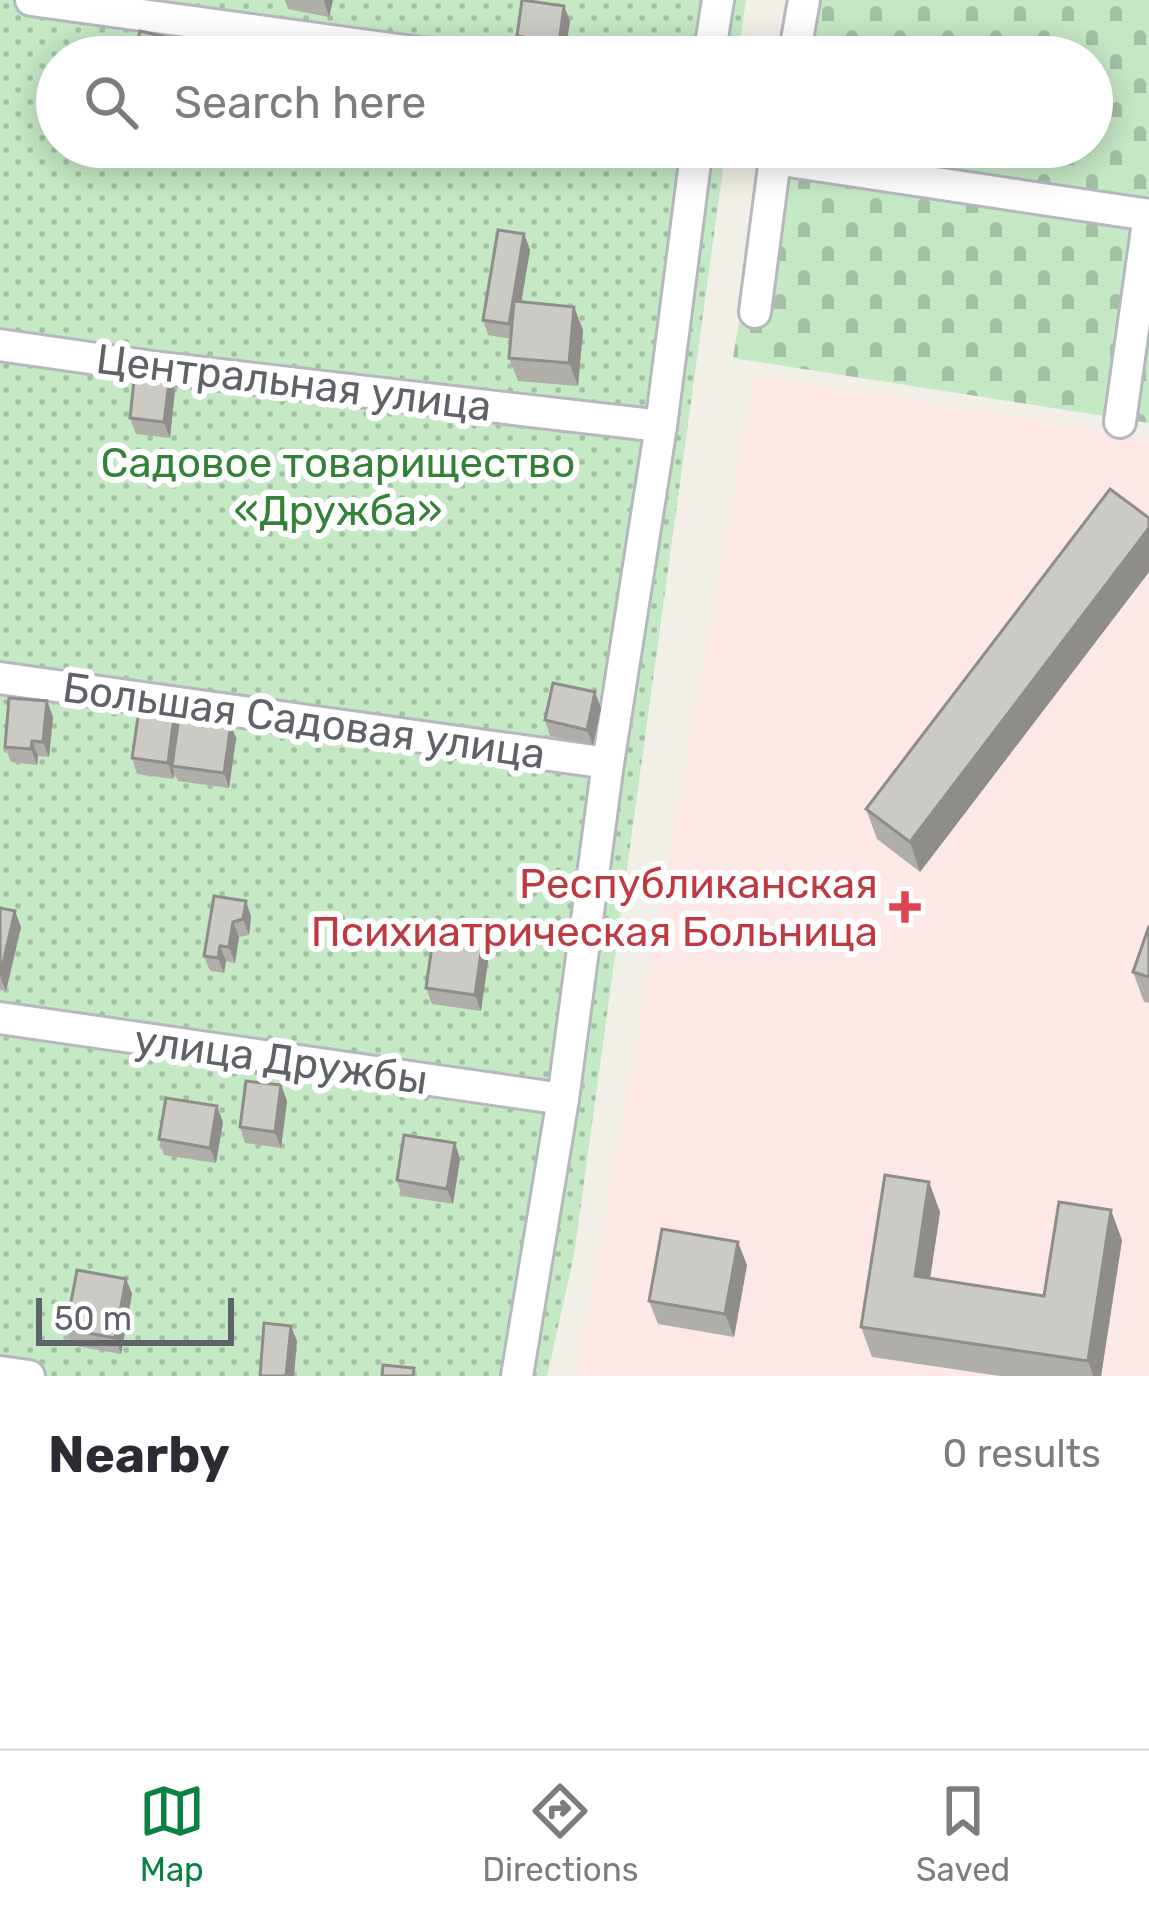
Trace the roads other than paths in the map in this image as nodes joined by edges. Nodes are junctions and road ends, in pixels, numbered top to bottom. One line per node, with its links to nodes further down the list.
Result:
1 (31, 0): 4 (street)
2 (718, 0): 5 (street)
3 (804, 0): 6 (street)
4 (296, 36)
5 (712, 36)
6 (798, 36)
7 (694, 168): 14 (street)
8 (775, 168): 11 (street)
9 (867, 168): 10 (street)
10 (1149, 215): 13 (street)
11 (755, 312)
12 (0, 345): 14 (street, Центральная улица)
13 (1120, 422)
14 (661, 426): 16 (street)
15 (0, 678): 16 (street, Большая Садовая улица)
16 (608, 763): 18 (street)
17 (0, 1018): 18 (street, улица Дружбы)
18 (562, 1099): 21 (street)
19 (0, 1372): 20 (street)
20 (29, 1376)
21 (517, 1376)

